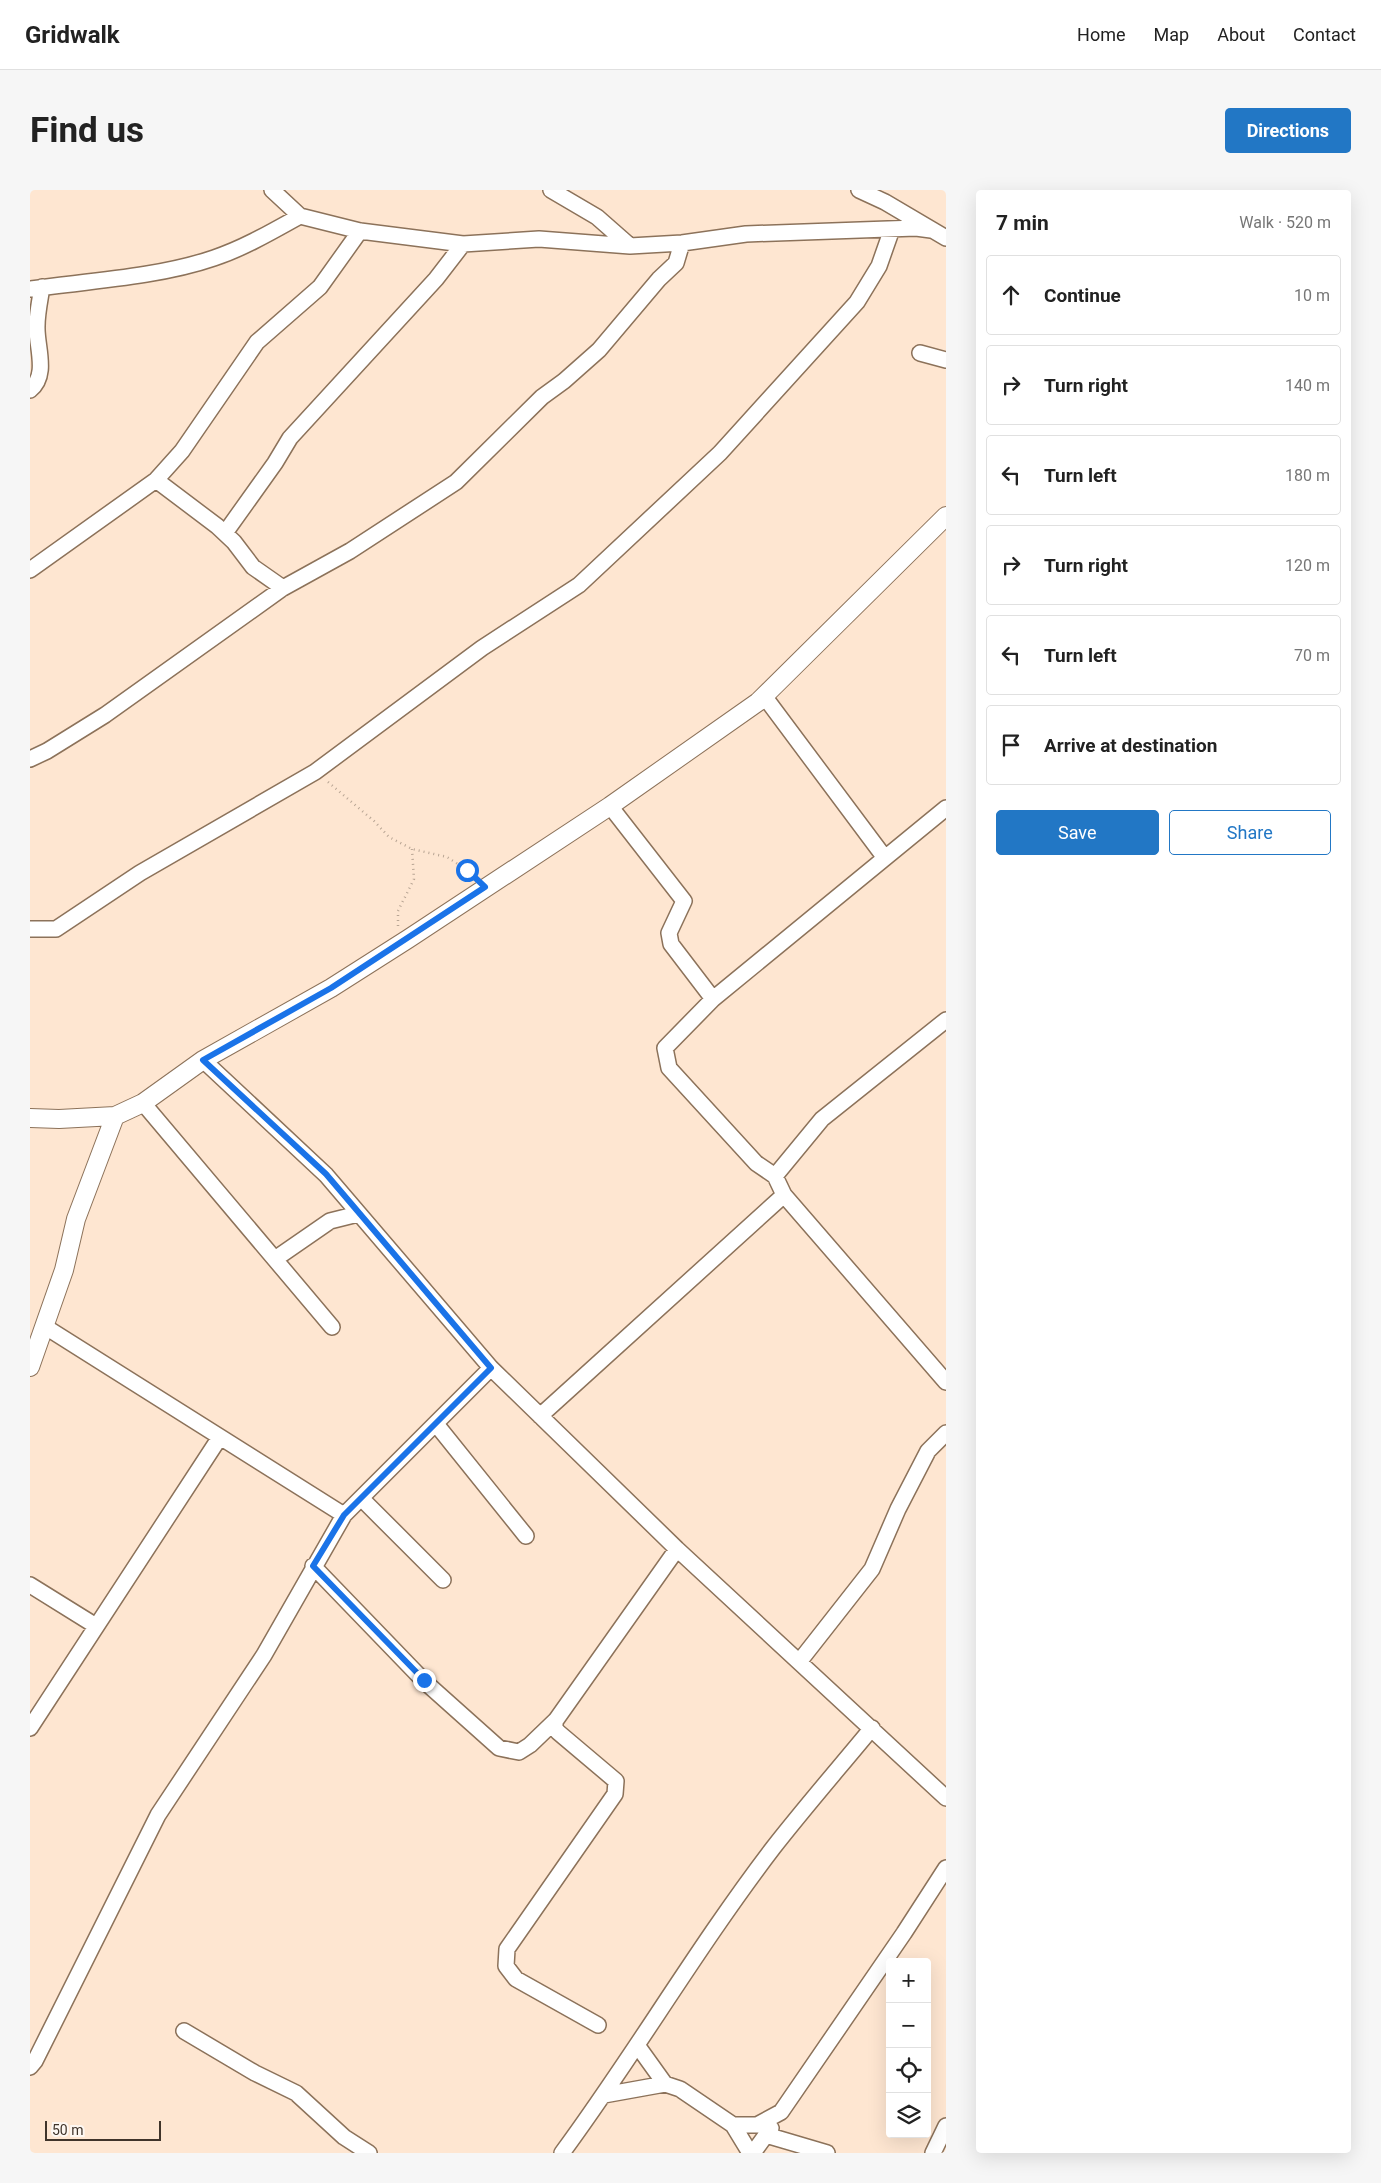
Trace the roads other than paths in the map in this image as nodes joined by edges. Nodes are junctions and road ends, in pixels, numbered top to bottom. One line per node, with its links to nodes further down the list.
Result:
1 (272, 190): 4 (street)
2 (551, 190): 11 (street)
3 (858, 190): 6 (street)
4 (300, 216): 7 (street); 12 (street)
5 (892, 229): 6 (street); 9 (street); 26 (street)
6 (931, 230): 8 (street)
7 (360, 231): 10 (street); 16 (street)
8 (946, 238)
9 (682, 243): 11 (street); 20 (street)
10 (463, 244): 11 (street); 18 (street)
11 (630, 246)
12 (36, 288): 15 (street)
13 (920, 353): 14 (street)
14 (946, 360)
15 (30, 390)
16 (156, 480): 18 (street); 19 (street)
17 (946, 516): 21 (street)
18 (225, 534): 20 (street)
19 (30, 570)
20 (284, 588): 22 (street)
21 (764, 696): 23 (street); 25 (street)
22 (30, 759)
23 (610, 806): 27 (street); 29 (street)
24 (946, 808): 25 (street)
25 (885, 858): 27 (street)
26 (30, 929)
27 (713, 999): 33 (street)
28 (946, 1020): 33 (street)
29 (203, 1060): 30 (street); 35 (street)
30 (143, 1103): 31 (street); 36 (street)
31 (115, 1116): 32 (street); 37 (street)
32 (30, 1118)
33 (776, 1176): 34 (street)
34 (784, 1195): 41 (street); 42 (street)
35 (358, 1214): 36 (street); 40 (street)
36 (275, 1259): 38 (street)
37 (44, 1326): 39 (street); 45 (street)
38 (332, 1327)
39 (30, 1367)
40 (491, 1368): 42 (street); 43 (street)
41 (946, 1382)
42 (540, 1416): 49 (street)
43 (436, 1424): 46 (street); 48 (street)
44 (946, 1433): 54 (street)
45 (220, 1437): 47 (street); 53 (street)
46 (361, 1498): 47 (street); 51 (street)
47 (344, 1515): 50 (street)
48 (526, 1536)
49 (676, 1549): 54 (street); 55 (street)
50 (313, 1566): 55 (street); 63 (street)
51 (443, 1580)
52 (30, 1585): 53 (street)
53 (96, 1626): 56 (street)
54 (799, 1662): 57 (street)
55 (556, 1720): 60 (street)
56 (30, 1728)
57 (872, 1728): 58 (street); 62 (street)
58 (946, 1798)
59 (946, 1868): 66 (street)
60 (598, 2025)
61 (184, 2032): 70 (street)
62 (637, 2045): 64 (street); 65 (street)
63 (30, 2067)
64 (665, 2084): 65 (street); 67 (street)
65 (604, 2095): 71 (street)
66 (781, 2112): 67 (street); 69 (street)
67 (733, 2125): 72 (street)
68 (946, 2126): 74 (street)
69 (766, 2135): 72 (street); 73 (street)
70 (369, 2153)
71 (562, 2153)
72 (752, 2153)
73 (827, 2153)
74 (933, 2153)

